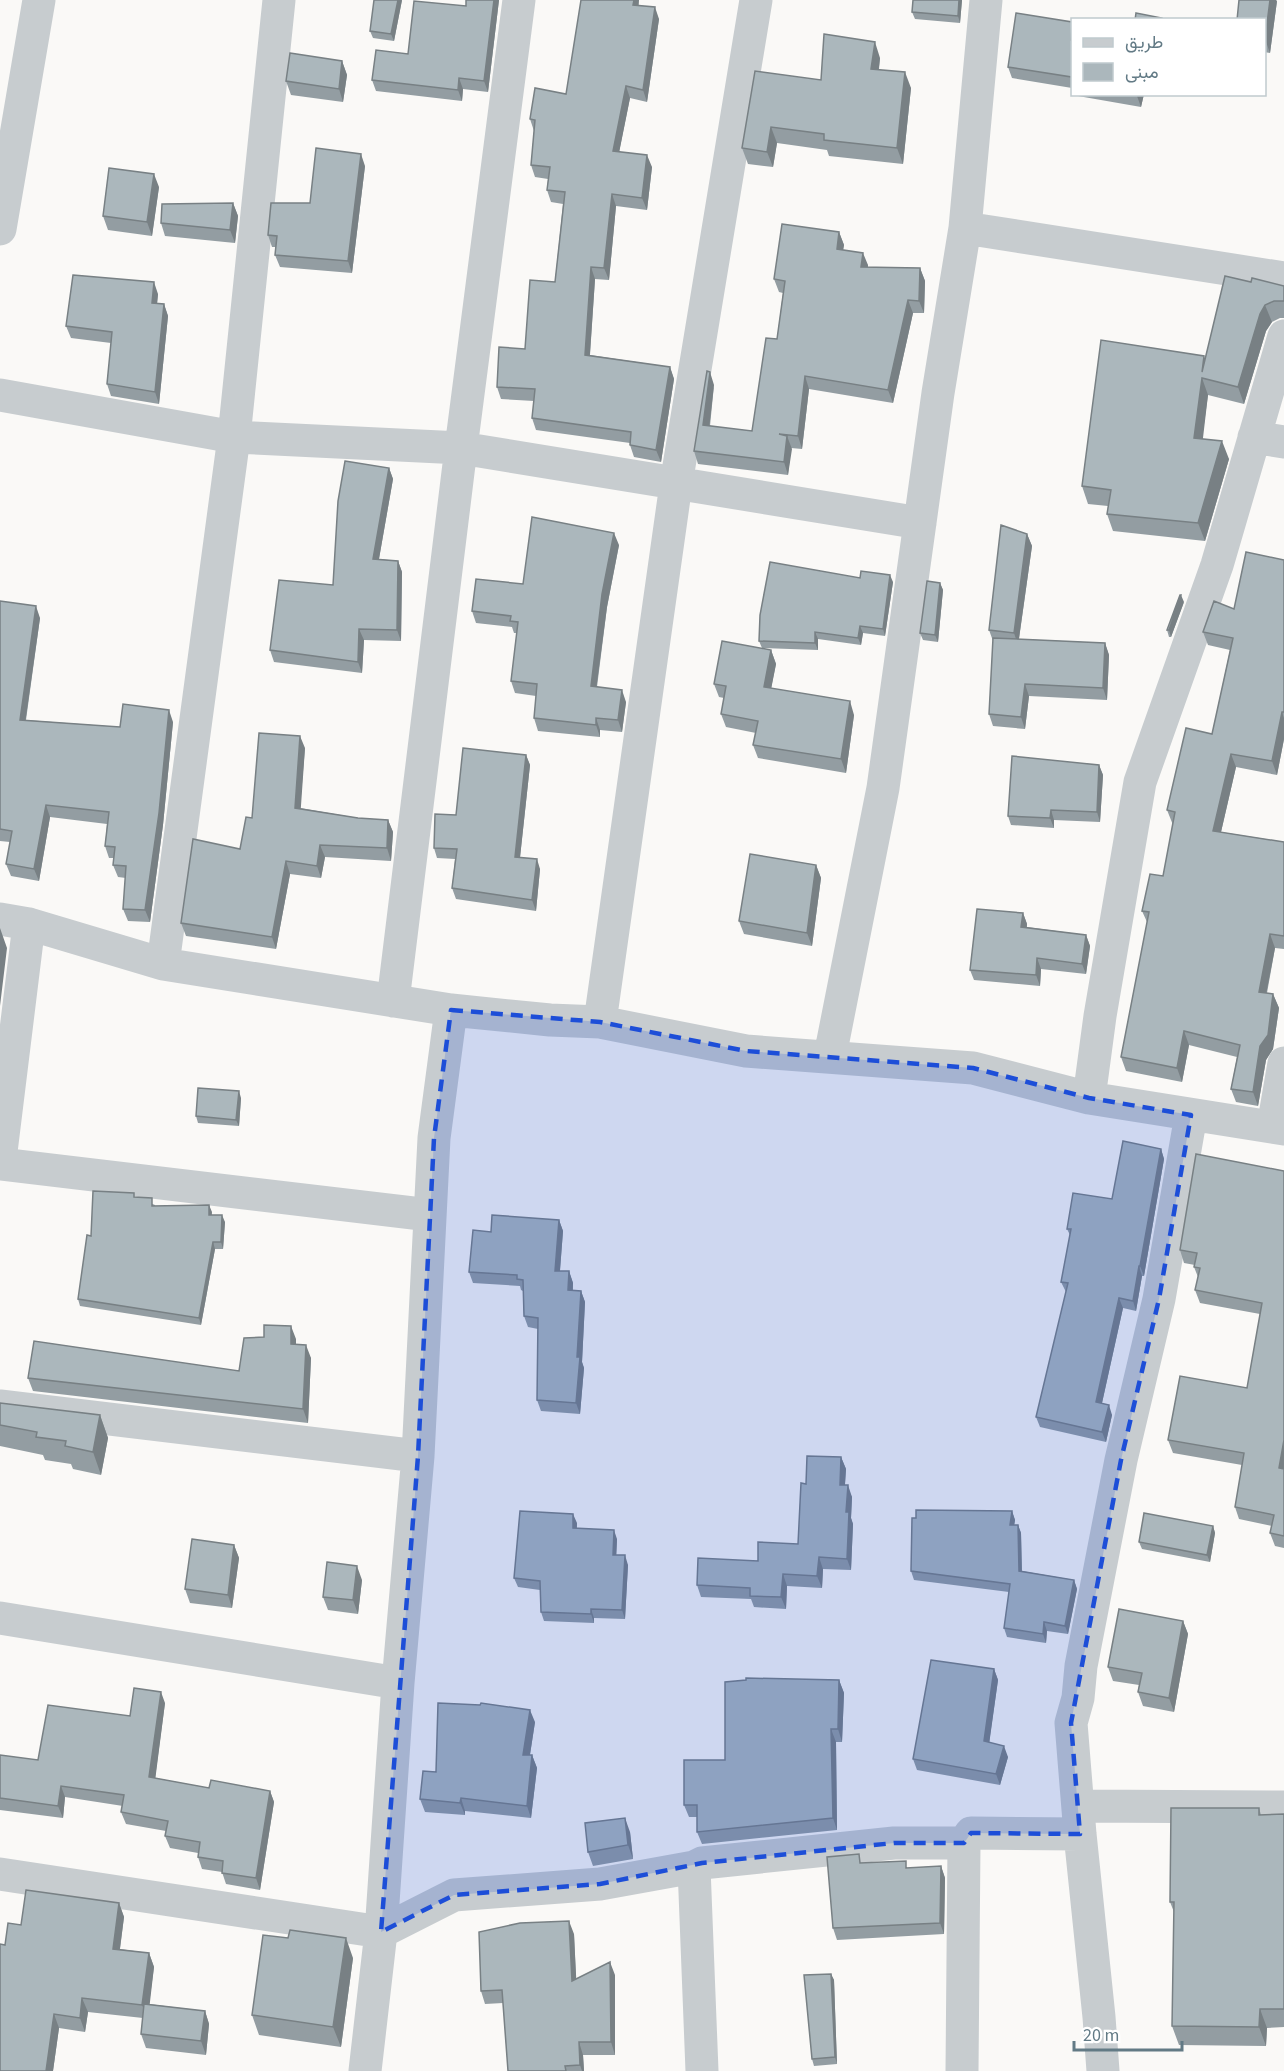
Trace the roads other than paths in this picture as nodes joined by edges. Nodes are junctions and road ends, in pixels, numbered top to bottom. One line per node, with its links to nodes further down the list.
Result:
1 (39, 0): 7 (street)
2 (279, 0): 11 (street)
3 (519, 0): 13 (street)
4 (756, 0): 14 (street)
5 (986, 0): 6 (street)
6 (965, 228): 8 (street); 15 (street)
7 (0, 229)
8 (1284, 278)
9 (1284, 336): 12 (street)
10 (0, 395): 11 (street)
11 (234, 437): 13 (street); 17 (street)
12 (1269, 440): 23 (street)
13 (461, 448): 14 (street); 18 (street)
14 (676, 484): 15 (street); 20 (street)
15 (920, 523): 21 (street)
16 (15, 921): 17 (street); 26 (street)
17 (163, 964): 18 (street)
18 (393, 1001): 19 (street)
19 (451, 1010): 20 (street); 27 (street)
20 (600, 1022): 21 (street)
21 (830, 1056): 23 (street)
22 (1284, 1063): 25 (street)
23 (1089, 1098): 24 (street)
24 (1191, 1115): 25 (street); 33 (street)
25 (1279, 1128)
26 (0, 1162): 27 (street)
27 (430, 1215): 29 (street)
28 (0, 1406): 29 (street)
29 (418, 1456): 31 (street)
30 (0, 1618): 31 (street)
31 (398, 1683): 37 (street)
32 (1284, 1807): 33 (street)
33 (1079, 1820): 34 (street); 41 (street)
34 (964, 1843): 35 (street); 40 (street)
35 (694, 1867): 37 (street); 39 (street)
36 (0, 1874): 37 (street)
37 (381, 1932): 38 (street)
38 (365, 2071)
39 (702, 2071)
40 (962, 2071)
41 (1103, 2071)

